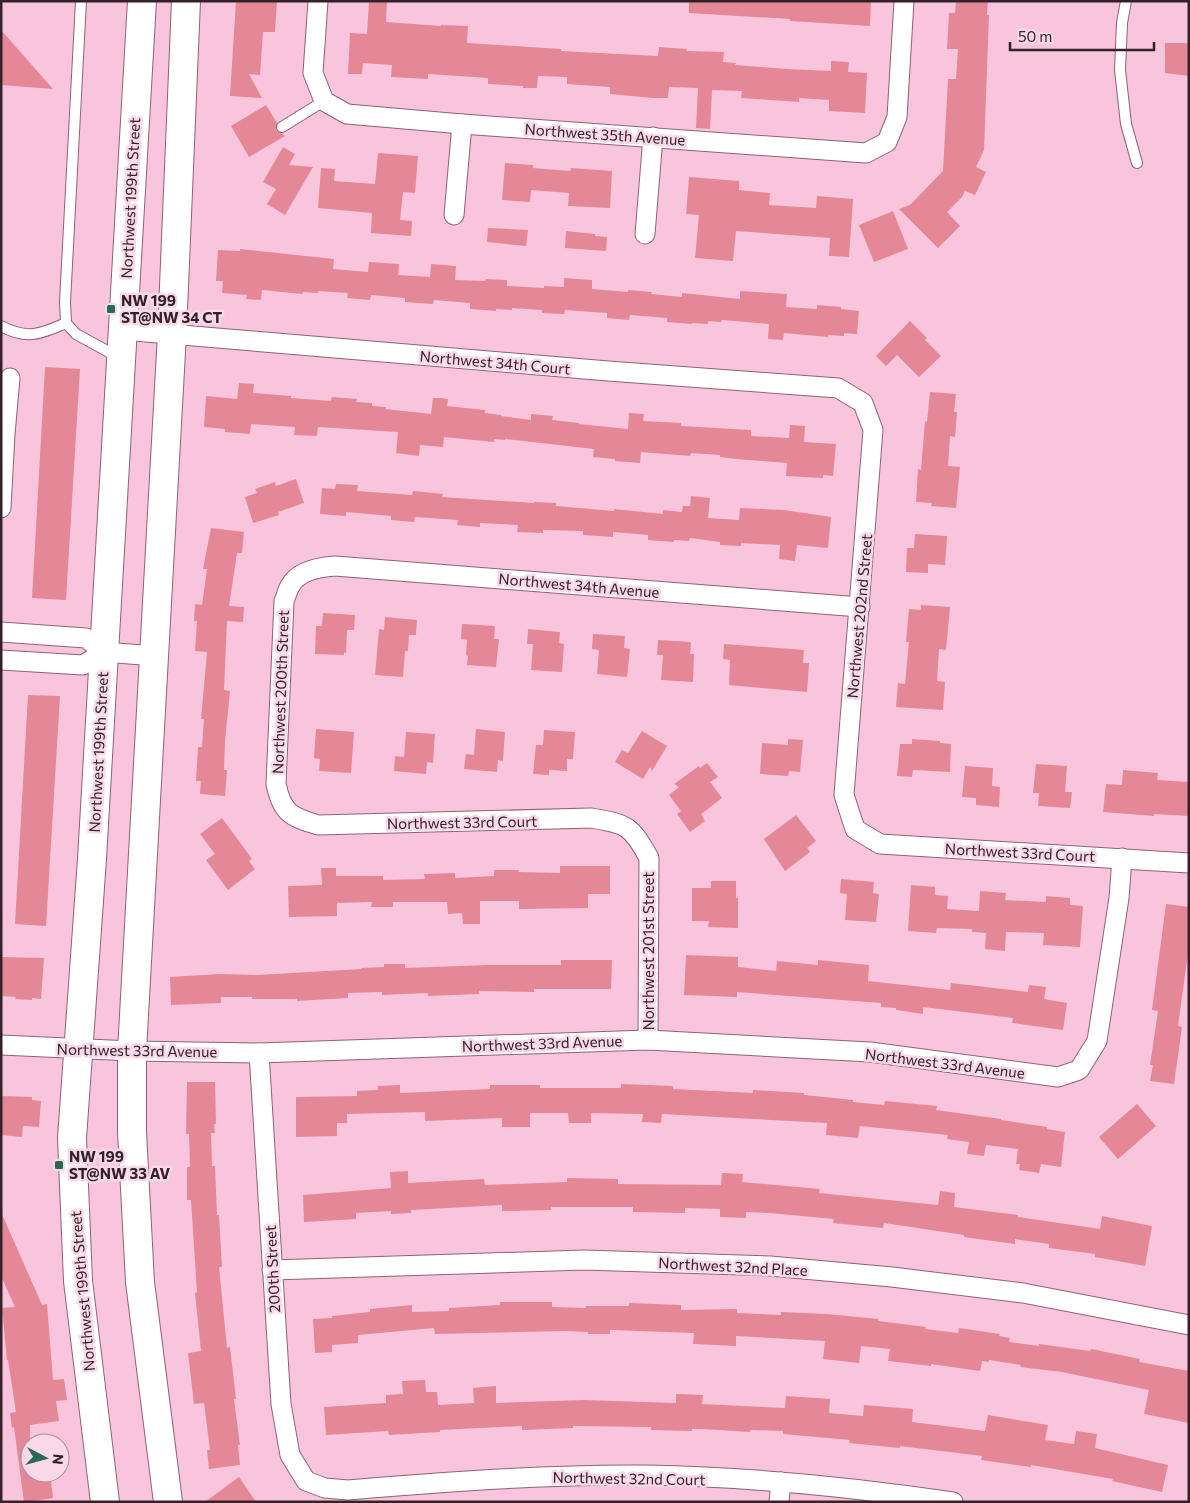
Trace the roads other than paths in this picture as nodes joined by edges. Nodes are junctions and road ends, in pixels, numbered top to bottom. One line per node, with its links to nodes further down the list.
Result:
1 (81, 1): 14 (lane)
2 (142, 1): 16 (main road, Northwest 199th Street)
3 (186, 1): 17 (main road)
4 (318, 1): 7 (street)
5 (904, 1): 10 (street, Northwest 35th Avenue)
6 (1126, 1): 11 (lane)
7 (324, 101): 8 (street, Northwest 35th Avenue); 9 (lane)
8 (462, 124): 10 (street, Northwest 35th Avenue); 12 (street)
9 (282, 128)
10 (653, 137): 13 (street)
11 (1137, 163)
12 (454, 214)
13 (645, 234)
14 (66, 323): 15 (lane); 18 (lane)
15 (1, 326)
16 (122, 330): 17 (street, Northwest 34th Court); 18 (main road, Northwest 199th Street)
17 (172, 334): 20 (street, Northwest 34th Court); 27 (main road)
18 (121, 359): 26 (main road, Northwest 199th Street)
19 (10, 378): 21 (street)
20 (863, 403): 24 (street, Northwest 202nd Street)
21 (3, 434): 22 (street)
22 (1, 508)
23 (301, 576): 24 (street, Northwest 34th Avenue); 29 (street, Northwest 200th Street)
24 (860, 607): 30 (street, Northwest 202nd Street)
25 (1, 632): 26 (street)
26 (104, 652): 27 (street); 28 (street); 36 (main road, Northwest 199th Street)
27 (155, 656): 37 (main road)
28 (1, 660)
29 (287, 811): 31 (street, Northwest 33rd Court)
30 (855, 829): 32 (street, Northwest 33rd Court)
31 (636, 835): 34 (street, Northwest 201st Street)
32 (1122, 858): 33 (street, Northwest 33rd Court); 34 (street, Northwest 33rd Avenue)
33 (1189, 863)
34 (648, 1040): 38 (street, Northwest 33rd Avenue)
35 (1, 1045): 36 (street, Northwest 33rd Avenue)
36 (77, 1050): 37 (street, Northwest 33rd Avenue); 43 (main road, Northwest 199th Street)
37 (132, 1051): 38 (street, Northwest 33rd Avenue); 44 (main road)
38 (259, 1053): 39 (street, 200th Street)
39 (272, 1270): 40 (street, Northwest 32nd Place); 41 (street, 200th Street)
40 (1189, 1325)
41 (306, 1481): 42 (street, Northwest 32nd Court)
42 (781, 1482): 45 (street); 46 (street, Northwest 32nd Court)
43 (105, 1502)
44 (168, 1502)
45 (779, 1502)
46 (953, 1502)

